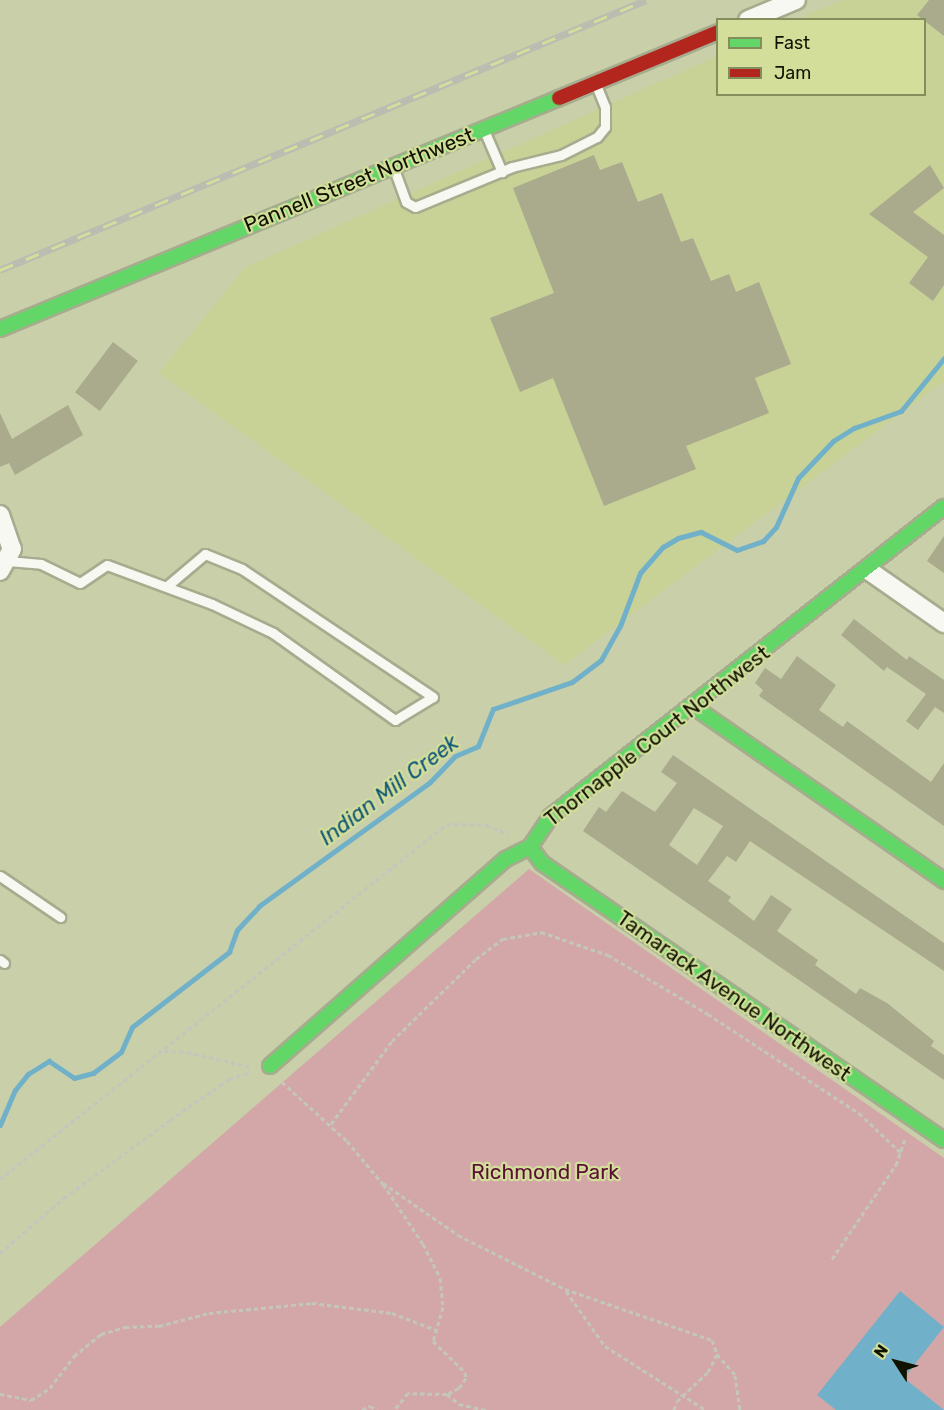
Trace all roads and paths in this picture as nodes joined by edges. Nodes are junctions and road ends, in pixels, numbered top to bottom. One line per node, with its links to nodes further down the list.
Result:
1 (796, 0): 2 (street)
2 (753, 18)
3 (716, 32): 4 (street, Pannell Street Northwest)
4 (596, 82): 5 (street, Pannell Street Northwest); 7 (lane)
5 (484, 128): 6 (street, Pannell Street Northwest); 7 (lane)
6 (393, 166): 7 (lane); 8 (street, Pannell Street Northwest)
7 (502, 172)
8 (0, 329)
9 (944, 507): 12 (street, Thornapple Court Northwest)
10 (0, 515): 11 (street)
11 (4, 566): 13 (lane)
12 (868, 570): 14 (street); 15 (street, Thornapple Court Northwest)
13 (167, 586): 13 (lane)
14 (944, 623)
15 (694, 707): 16 (street, Thornapple Court Northwest); 18 (street)
16 (530, 847): 20 (path); 21 (street, Thornapple Court Northwest); 22 (street, Tamarack Avenue Northwest)
17 (0, 876): 19 (lane)
18 (944, 881)
19 (60, 917)
20 (164, 1051): 21 (path); 26 (path)
21 (268, 1067): 23 (path); 28 (path)
22 (918, 1122): 24 (street, Tamarack Avenue Northwest); 25 (path)
23 (331, 1124): 25 (path); 27 (path)
24 (944, 1140)
25 (902, 1154): 29 (path)
26 (0, 1179)
27 (379, 1180): 30 (path); 31 (path)
28 (0, 1253)
29 (832, 1259)
30 (565, 1288): 32 (path); 35 (path)
31 (436, 1330): 33 (path); 34 (path)
32 (717, 1354): 35 (path); 42 (path)
33 (0, 1394)
34 (447, 1394): 38 (path); 39 (path)
35 (683, 1396): 40 (path); 41 (path)
36 (362, 1410): 37 (path)
37 (377, 1410)
38 (394, 1410)
39 (486, 1410)
40 (674, 1410)
41 (706, 1410)
42 (740, 1410)

